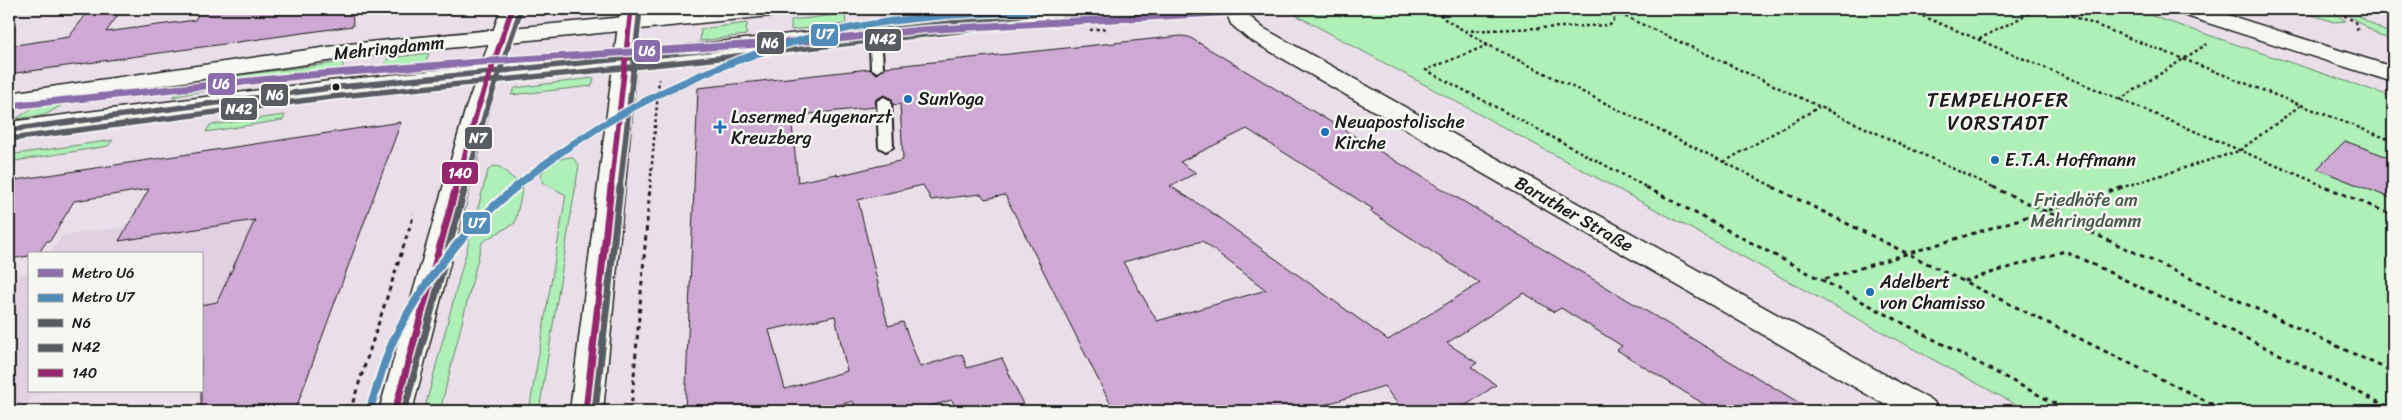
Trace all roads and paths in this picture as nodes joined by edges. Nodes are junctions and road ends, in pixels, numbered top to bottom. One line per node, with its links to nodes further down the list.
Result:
1 (512, 9): 19 (main road)
2 (770, 9): 18 (main road, Mehringdamm); 21 (main road)
3 (1074, 9): 15 (main road, Mehringdamm)
4 (1236, 9): 54 (main road, Baruther Straße)
5 (1437, 9): 16 (path)
6 (1609, 9): 14 (path)
7 (1717, 9): 14 (path)
8 (1906, 9): 20 (path)
9 (2038, 9): 20 (path)
10 (2055, 9): 25 (path)
11 (2236, 9): 26 (main road)
12 (2334, 9): 17 (path)
13 (2195, 10): 29 (main road)
14 (1619, 14): 16 (path); 35 (path)
15 (875, 30): 21 (main road, Mehringdamm); 27 (lane)
16 (1465, 31): 23 (path)
17 (2358, 31)
18 (628, 32): 19 (main road, Mehringdamm); 21 (main road, Mehringdamm); 28 (main road, Mehringdamm); 52 (main road)
19 (502, 38): 24 (main road, Mehringdamm); 28 (main road)
20 (1978, 40): 33 (path)
21 (770, 43)
22 (2207, 44): 25 (path)
23 (1488, 45): 41 (path); 46 (path)
24 (371, 49): 30 (main road); 32 (main road, Mehringdamm)
25 (2184, 60): 33 (path); 36 (path)
26 (2393, 60)
27 (877, 68)
28 (490, 72): 30 (main road, Mehringdamm); 51 (main road)
29 (2393, 75)
30 (352, 86): 37 (main road, Mehringdamm)
31 (658, 92): 53 (path)
32 (9, 100)
33 (2118, 100): 40 (path)
34 (884, 101): 39 (lane)
35 (1819, 106): 41 (path); 43 (path)
36 (2301, 106): 38 (path); 40 (path)
37 (9, 130)
38 (2393, 141)
39 (886, 147)
40 (2239, 151): 43 (path); 44 (path)
41 (1724, 162): 45 (path)
42 (416, 207): 50 (path)
43 (2045, 211): 45 (path); 48 (path)
44 (2393, 215)
45 (1907, 254): 46 (path); 47 (path)
46 (1824, 279): 55 (path)
47 (1964, 281): 49 (path); 56 (path)
48 (2393, 372)
49 (2393, 409)
50 (350, 411)
51 (395, 411)
52 (586, 411)
53 (631, 411)
54 (1922, 411)
55 (2069, 411)
56 (2226, 411)

